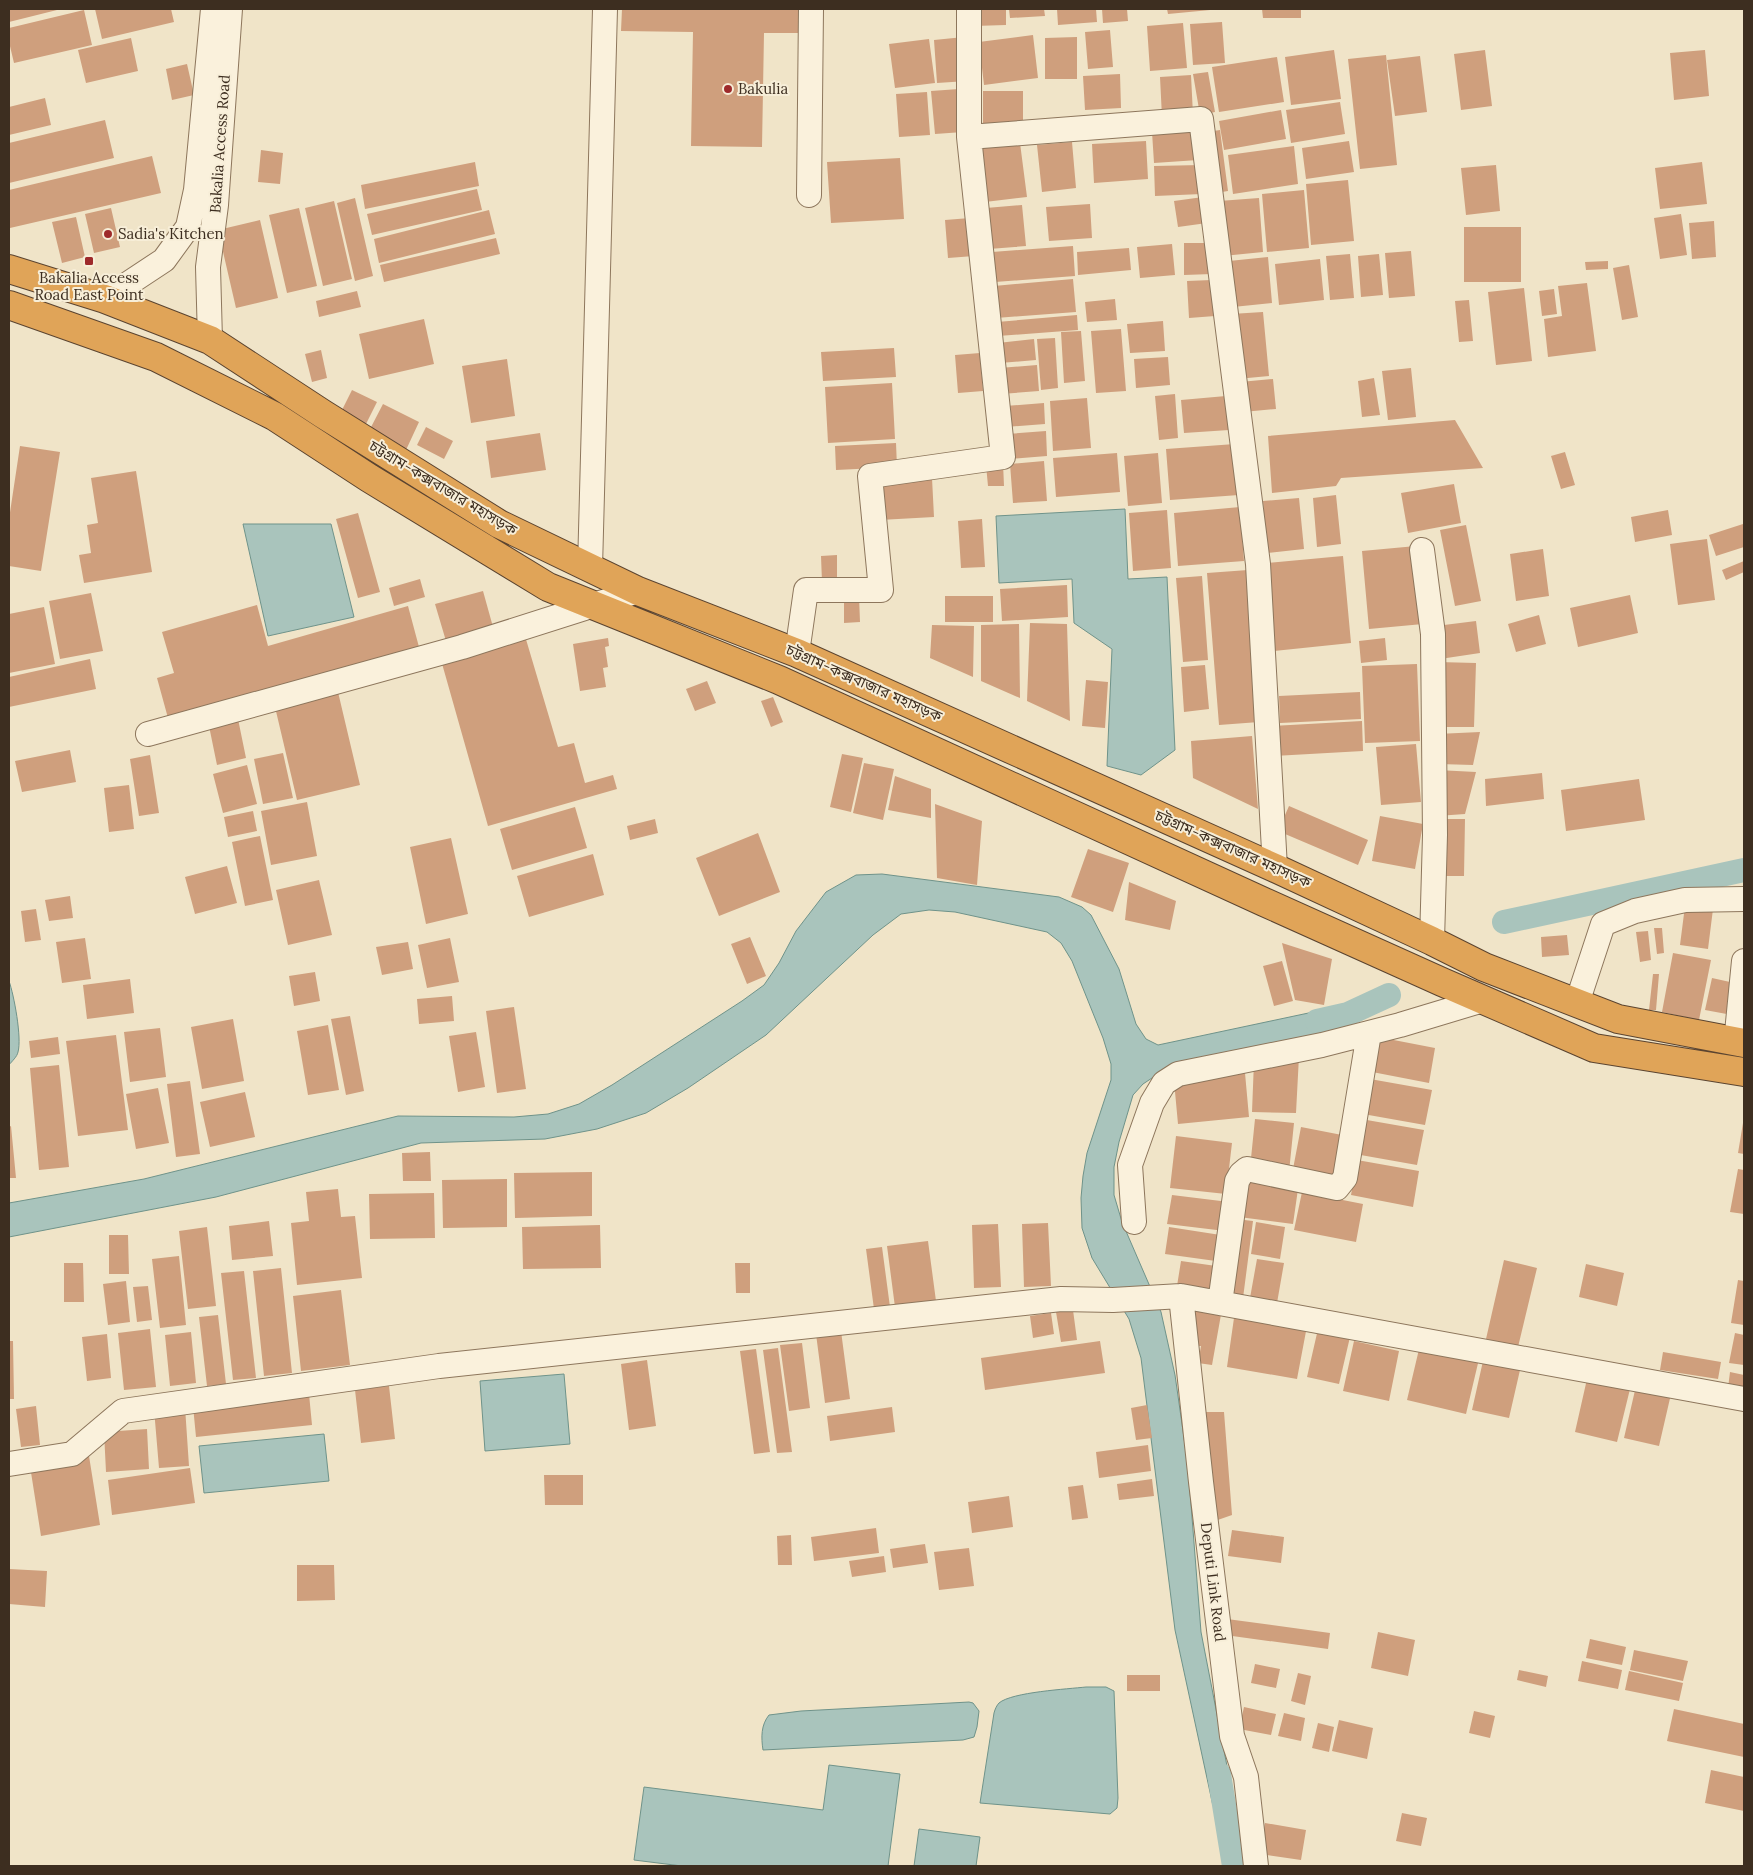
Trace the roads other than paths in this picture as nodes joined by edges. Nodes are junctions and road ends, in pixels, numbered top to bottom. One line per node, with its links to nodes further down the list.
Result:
1 (213, 9): 8 (street, Bakalia Access Road)
2 (230, 9): 9 (street, Bakalia Access Road)
3 (605, 9): 15 (street)
4 (811, 9): 7 (street)
5 (969, 9): 6 (street)
6 (969, 137): 18 (street); 20 (street)
7 (809, 195)
8 (190, 218): 9 (street); 11 (street, Bakalia Access Road)
9 (214, 220): 13 (street, Bakalia Access Road)
10 (9, 269): 11 (highway, চট্টগ্রাম-কক্সবাজার মহাসড়ক)
11 (105, 299): 13 (highway, চট্টগ্রাম-কক্সবাজার মহাসড়ক)
12 (9, 305): 17 (highway, চট্টগ্রাম-কক্সবাজার মহাসড়ক)
13 (210, 340): 15 (highway, চট্টগ্রাম-কক্সবাজার মহাসড়ক)
14 (1422, 550): 22 (street)
15 (590, 568): 16 (highway, চট্টগ্রাম-কক্সবাজার মহাসড়ক)
16 (638, 591): 17 (street); 18 (highway, চট্টগ্রাম-কক্সবাজার মহাসড়ক)
17 (591, 605): 19 (street); 24 (highway, চট্টগ্রাম-কক্সবাজার মহাসড়ক)
18 (797, 653): 20 (highway, চট্টগ্রাম-কক্সবাজার মহাসড়ক)
19 (148, 734)
20 (1275, 868): 22 (highway, চট্টগ্রাম-কক্সবাজার মহাসড়ক)
21 (1744, 899): 25 (street)
22 (1432, 941): 25 (highway, চট্টগ্রাম-কক্সবাজার মহাসড়ক)
23 (1744, 961): 27 (street)
24 (1483, 1000): 26 (street); 28 (highway, চট্টগ্রাম-কক্সবাজার মহাসড়ক)
25 (1577, 1003): 27 (highway, চট্টগ্রাম-কক্সবাজার মহাসড়ক)
26 (1369, 1033): 29 (street); 31 (street)
27 (1740, 1043)
28 (1744, 1072)
29 (1134, 1222)
30 (1170, 1297): 31 (street); 33 (street); 34 (street, Deputi Link Road)
31 (1220, 1303): 32 (street)
32 (1744, 1400)
33 (9, 1464)
34 (1256, 1866)

